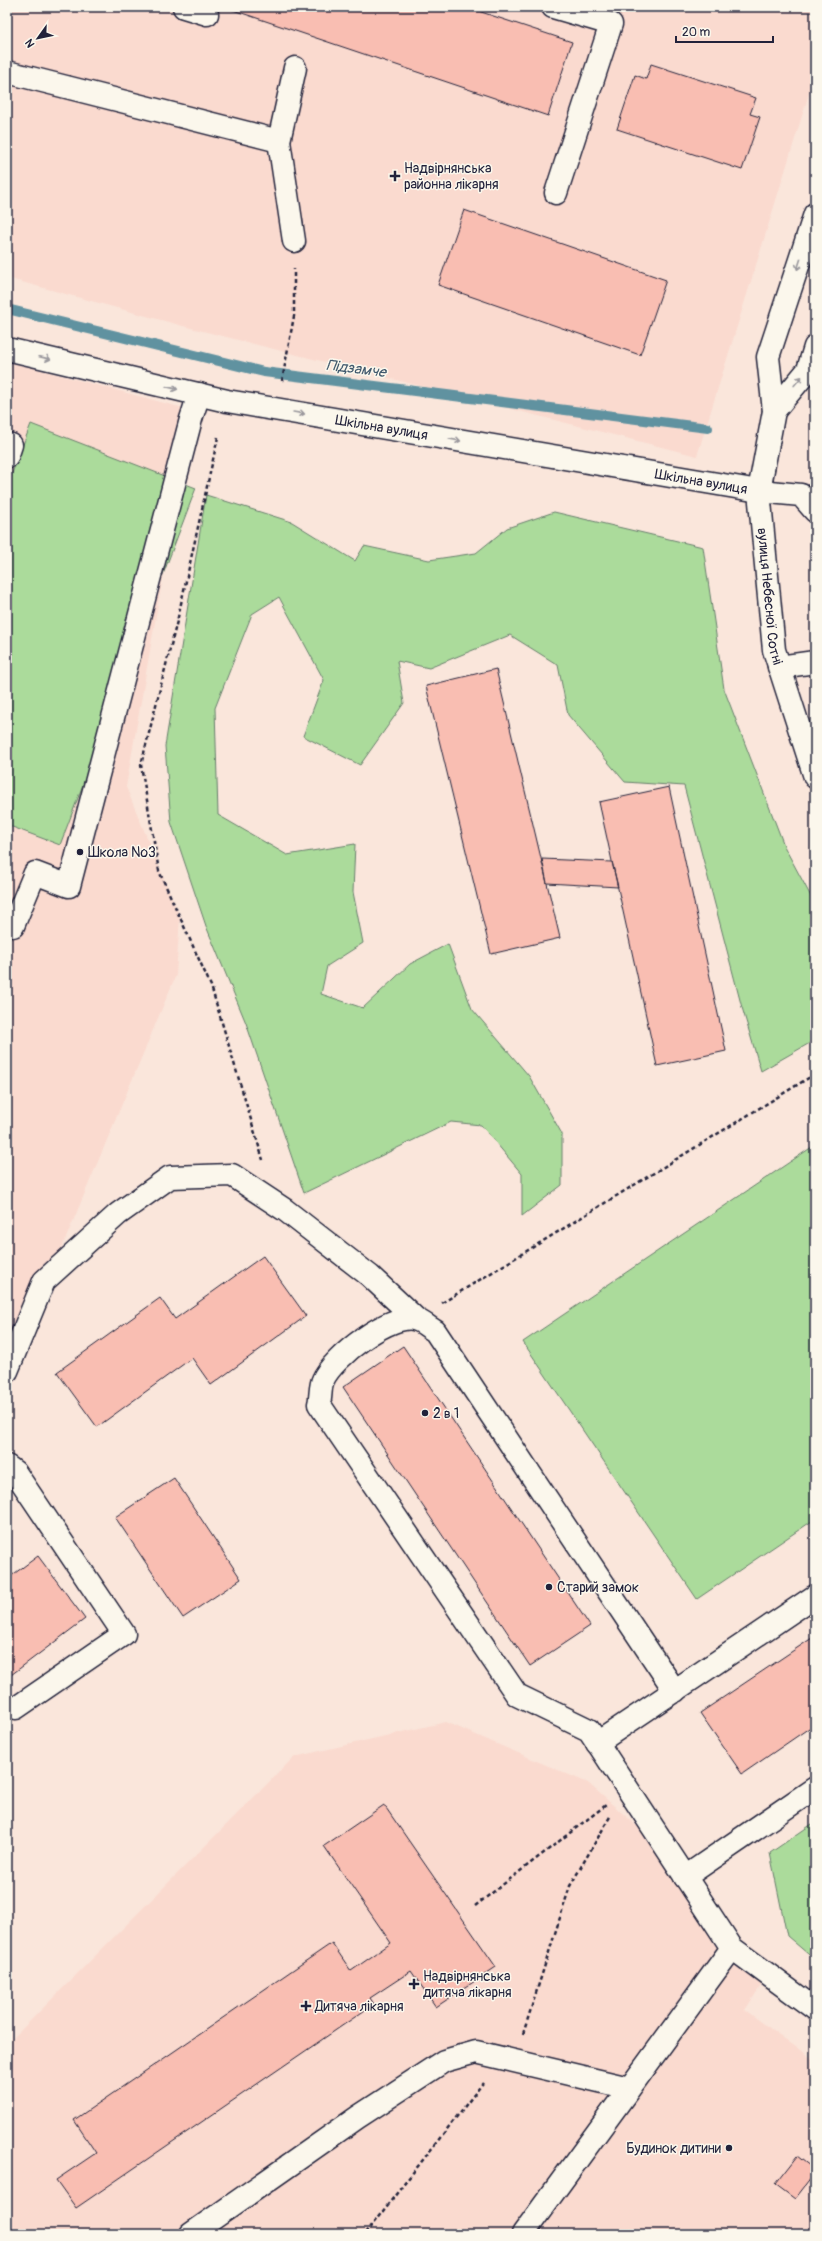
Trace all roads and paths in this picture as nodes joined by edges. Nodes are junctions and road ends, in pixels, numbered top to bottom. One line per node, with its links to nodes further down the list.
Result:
1 (184, 7): 3 (street)
2 (552, 7): 4 (street)
3 (207, 14)
4 (613, 16): 8 (street)
5 (295, 68): 7 (street)
6 (7, 72): 7 (street)
7 (279, 141): 10 (street)
8 (556, 194)
9 (815, 214): 16 (street, вулиця Небесної Сотні, one-way to 16)
10 (294, 241): 13 (path)
11 (815, 348): 16 (street, вулиця Небесної Сотні, one-way to 11)
12 (7, 349): 14 (street, Шкільна вулиця, one-way to 14)
13 (280, 389)
14 (199, 394): 15 (street, Шкільна вулиця); 24 (street)
15 (227, 401): 19 (street, Шкільна вулиця, one-way to 19); 26 (path)
16 (774, 411): 19 (street, вулиця Небесної Сотні)
17 (7, 444): 18 (street)
18 (7, 457)
19 (759, 491): 20 (street, Шкільна вулиця); 22 (street, вулиця Небесної Сотні)
20 (815, 511)
21 (815, 662): 22 (street)
22 (779, 667): 23 (street, вулиця Небесної Сотні)
23 (815, 777)
24 (7, 924)
25 (815, 1074): 27 (path)
26 (264, 1166)
27 (416, 1319): 28 (street); 31 (street); 33 (street)
28 (7, 1371)
29 (7, 1466): 32 (street)
30 (815, 1596): 31 (street)
31 (675, 1690): 33 (street)
32 (16, 1708)
33 (597, 1743): 35 (street)
34 (815, 1788): 36 (street)
35 (627, 1789): 36 (street); 37 (path); 40 (path)
36 (685, 1877): 38 (street)
37 (475, 1906)
38 (732, 1948): 39 (street); 41 (street)
39 (815, 2009)
40 (509, 2060): 41 (street); 42 (street); 43 (path)
41 (629, 2088): 44 (street)
42 (191, 2234)
43 (365, 2234)
44 (523, 2234)

